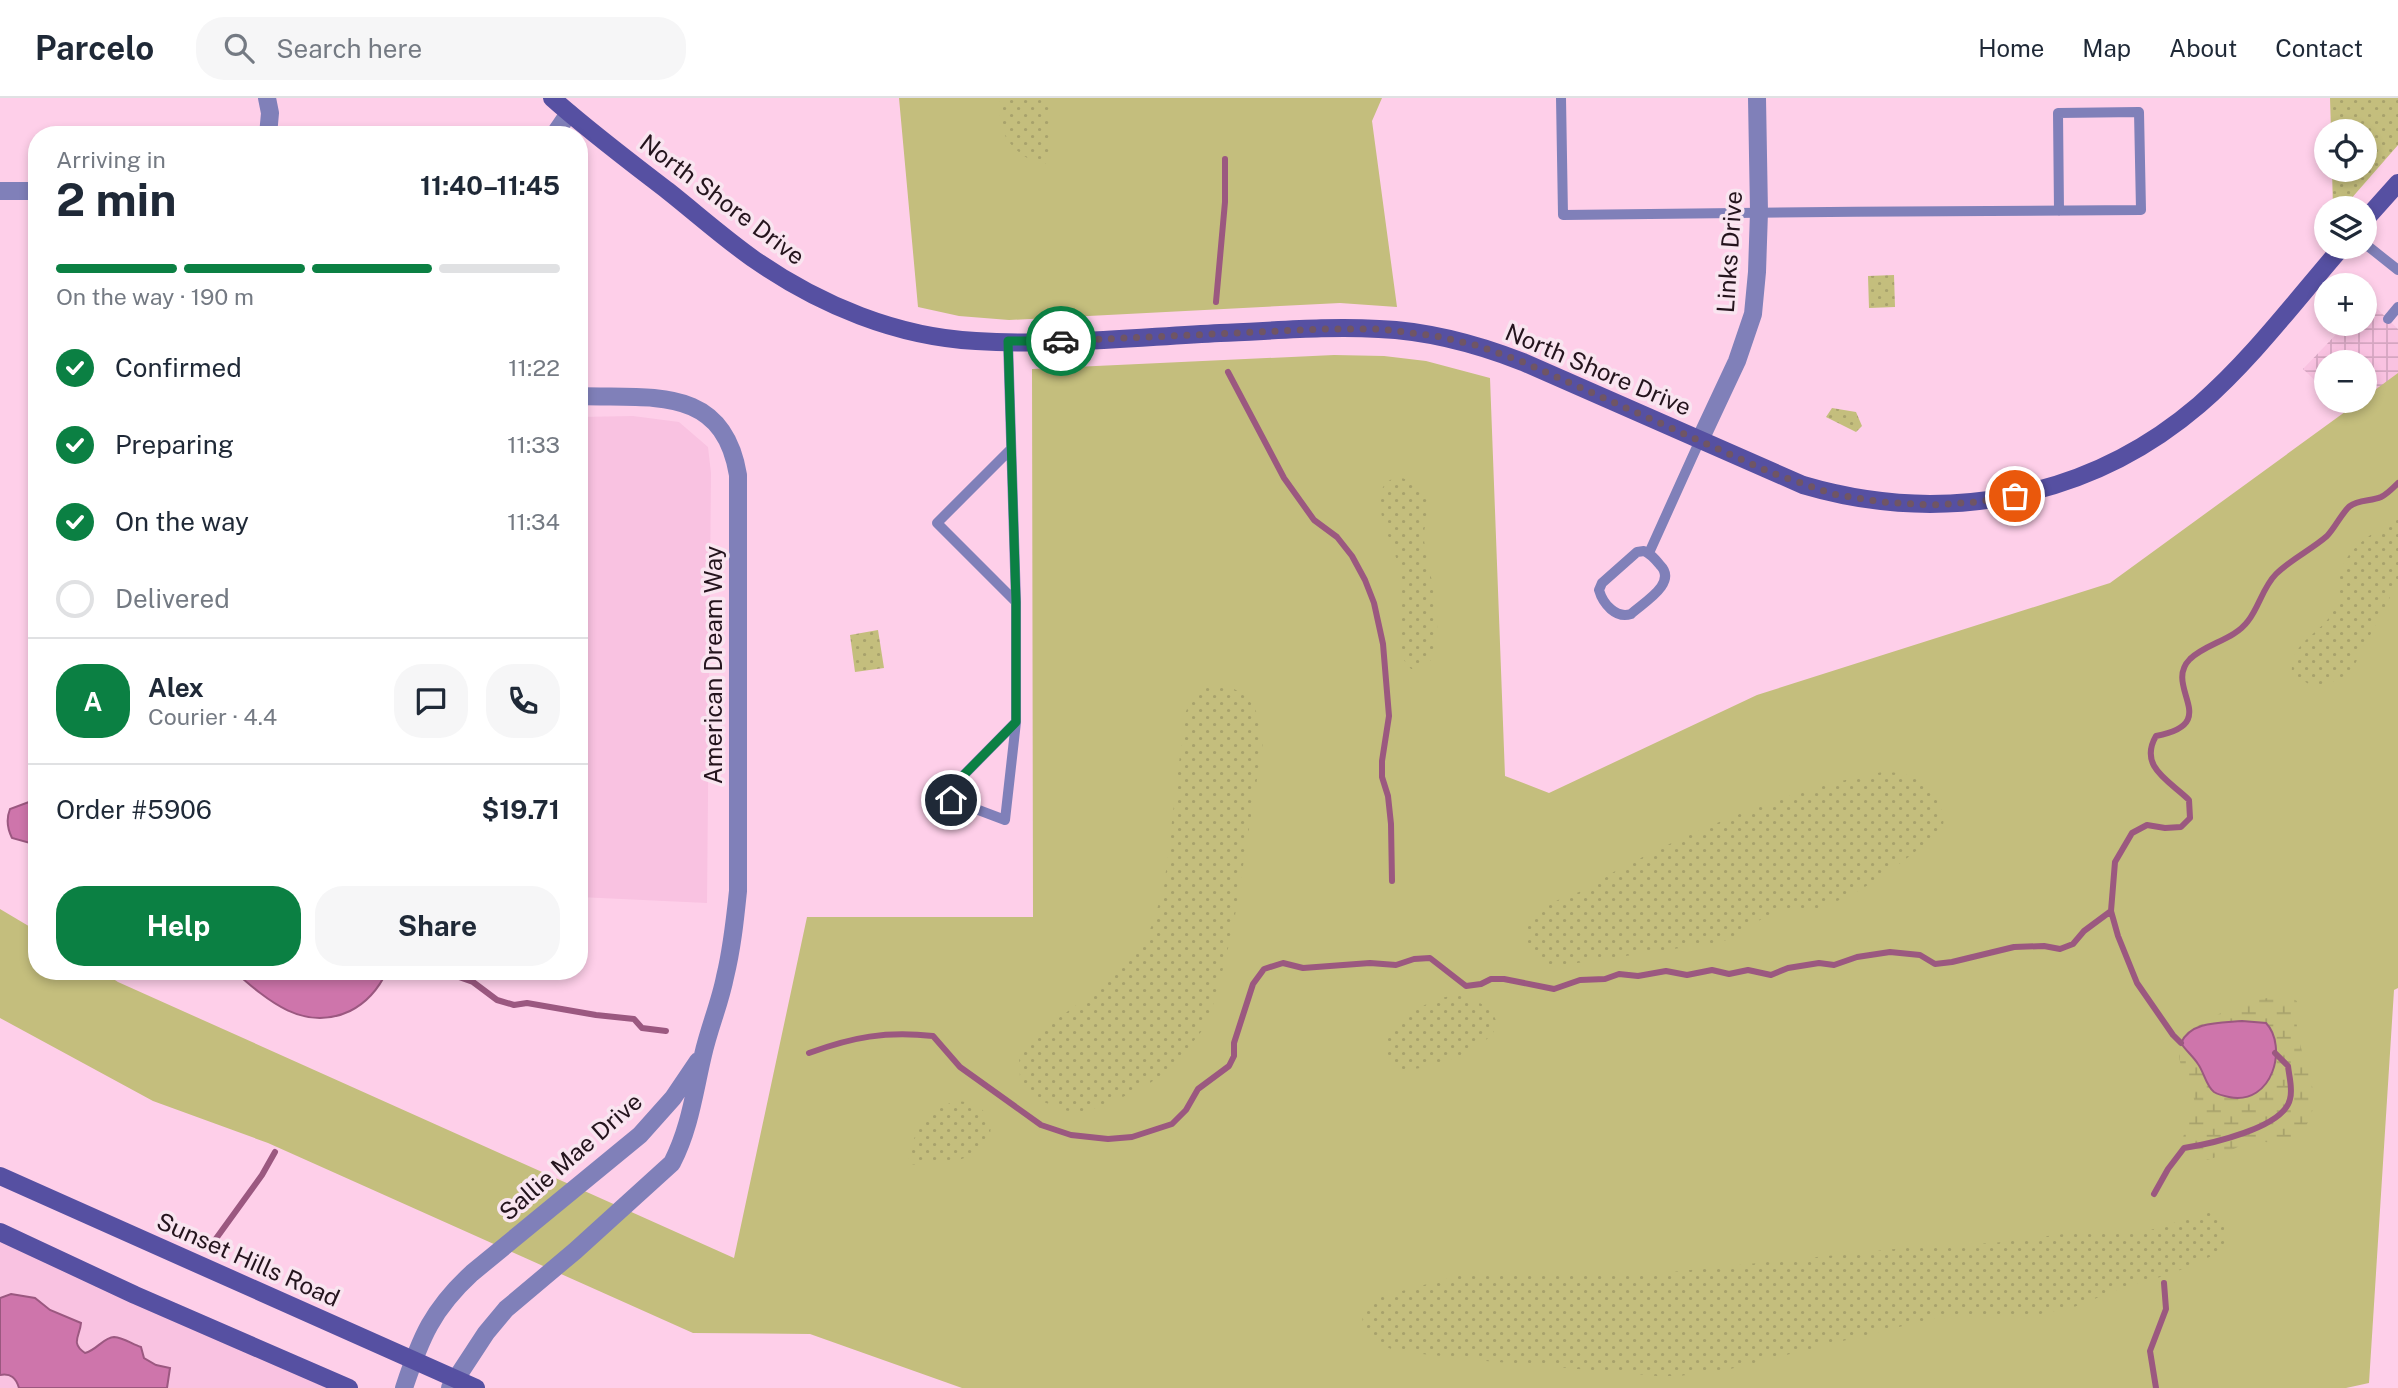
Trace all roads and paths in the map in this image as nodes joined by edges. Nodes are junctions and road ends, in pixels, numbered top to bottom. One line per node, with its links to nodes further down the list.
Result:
1 (267, 98): 6 (street)
2 (552, 98): 5 (street, North Shore Drive)
3 (1561, 98): 15 (lane)
4 (1757, 98): 15 (street, Links Drive)
5 (569, 113): 7 (street); 8 (street, North Shore Drive)
6 (269, 126)
7 (560, 126)
8 (585, 126)
9 (588, 128): 21 (street, North Shore Drive)
10 (2398, 183): 13 (street)
11 (0, 191): 12 (street)
12 (28, 191)
13 (2377, 206)
14 (2060, 211): 14 (lane); 15 (lane)
15 (1759, 212): 23 (street, Links Drive)
16 (2377, 253): 18 (lane)
17 (2331, 259): 23 (street, North Shore Drive)
18 (2398, 270)
19 (2398, 307): 20 (lane)
20 (2388, 319)
21 (1008, 341): 23 (street, North Shore Drive); 24 (lane)
22 (588, 396): 28 (street, American Dream Way)
23 (1700, 440): 25 (lane)
24 (1011, 449): 26 (lane); 26 (lane)
25 (1648, 553): 25 (lane)
26 (1016, 602): 27 (lane)
27 (1016, 722): 27 (lane)
28 (703, 1052): 31 (street, Sallie Mae Drive); 32 (street)
29 (0, 1176): 31 (street, Sunset Hills Road)
30 (0, 1232): 33 (street)
31 (413, 1360): 32 (street, Sunset Hills Road); 34 (street, Sallie Mae Drive)
32 (453, 1383): 35 (street, Sunset Hills Road)
33 (349, 1388)
34 (404, 1388)
35 (476, 1388)

